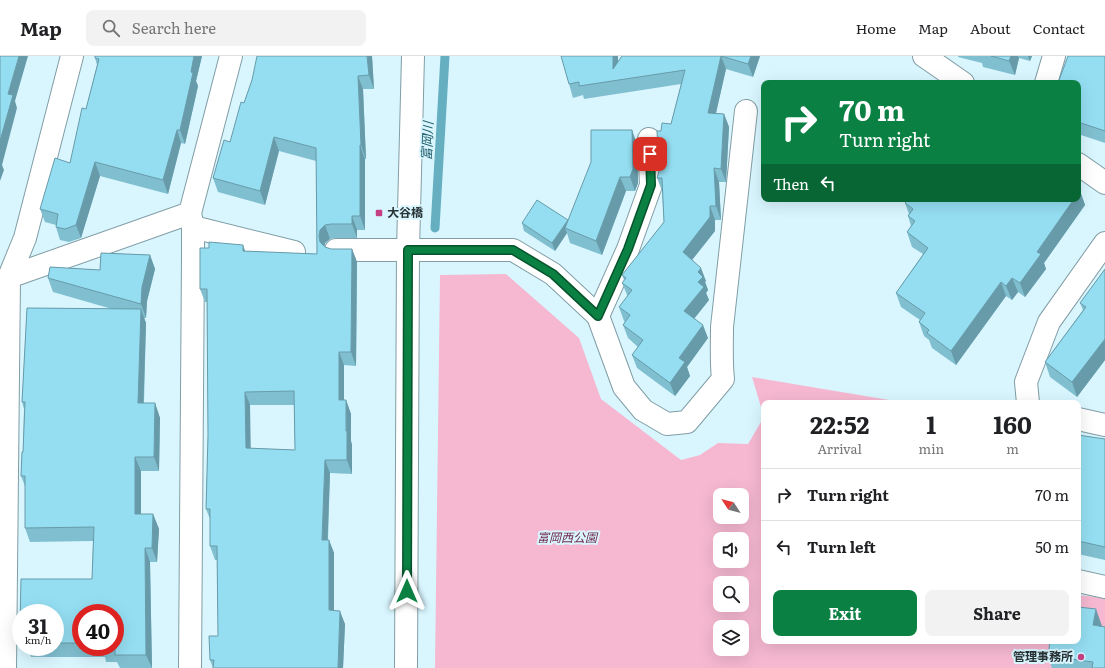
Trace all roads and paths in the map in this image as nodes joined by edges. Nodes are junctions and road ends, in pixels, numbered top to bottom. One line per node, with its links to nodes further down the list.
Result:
1 (72, 56): 17 (street)
2 (231, 56): 12 (street)
3 (413, 56): 15 (street)
4 (924, 56): 6 (street)
5 (1054, 56): 7 (street)
6 (959, 80)
7 (1047, 80)
8 (746, 111): 18 (street)
9 (649, 139): 18 (street)
10 (1081, 166): 11 (street)
11 (1105, 182)
12 (192, 220): 16 (street); 17 (street); 25 (street)
13 (1105, 243): 19 (street)
14 (336, 250): 15 (street)
15 (408, 250): 18 (street); 26 (street)
16 (294, 252)
17 (4, 280): 24 (street)
18 (598, 316)
19 (1028, 400)
20 (1081, 420): 21 (street)
21 (1105, 425)
22 (1081, 582): 23 (street)
23 (1105, 587)
24 (5, 668)
25 (190, 668)
26 (406, 668)

